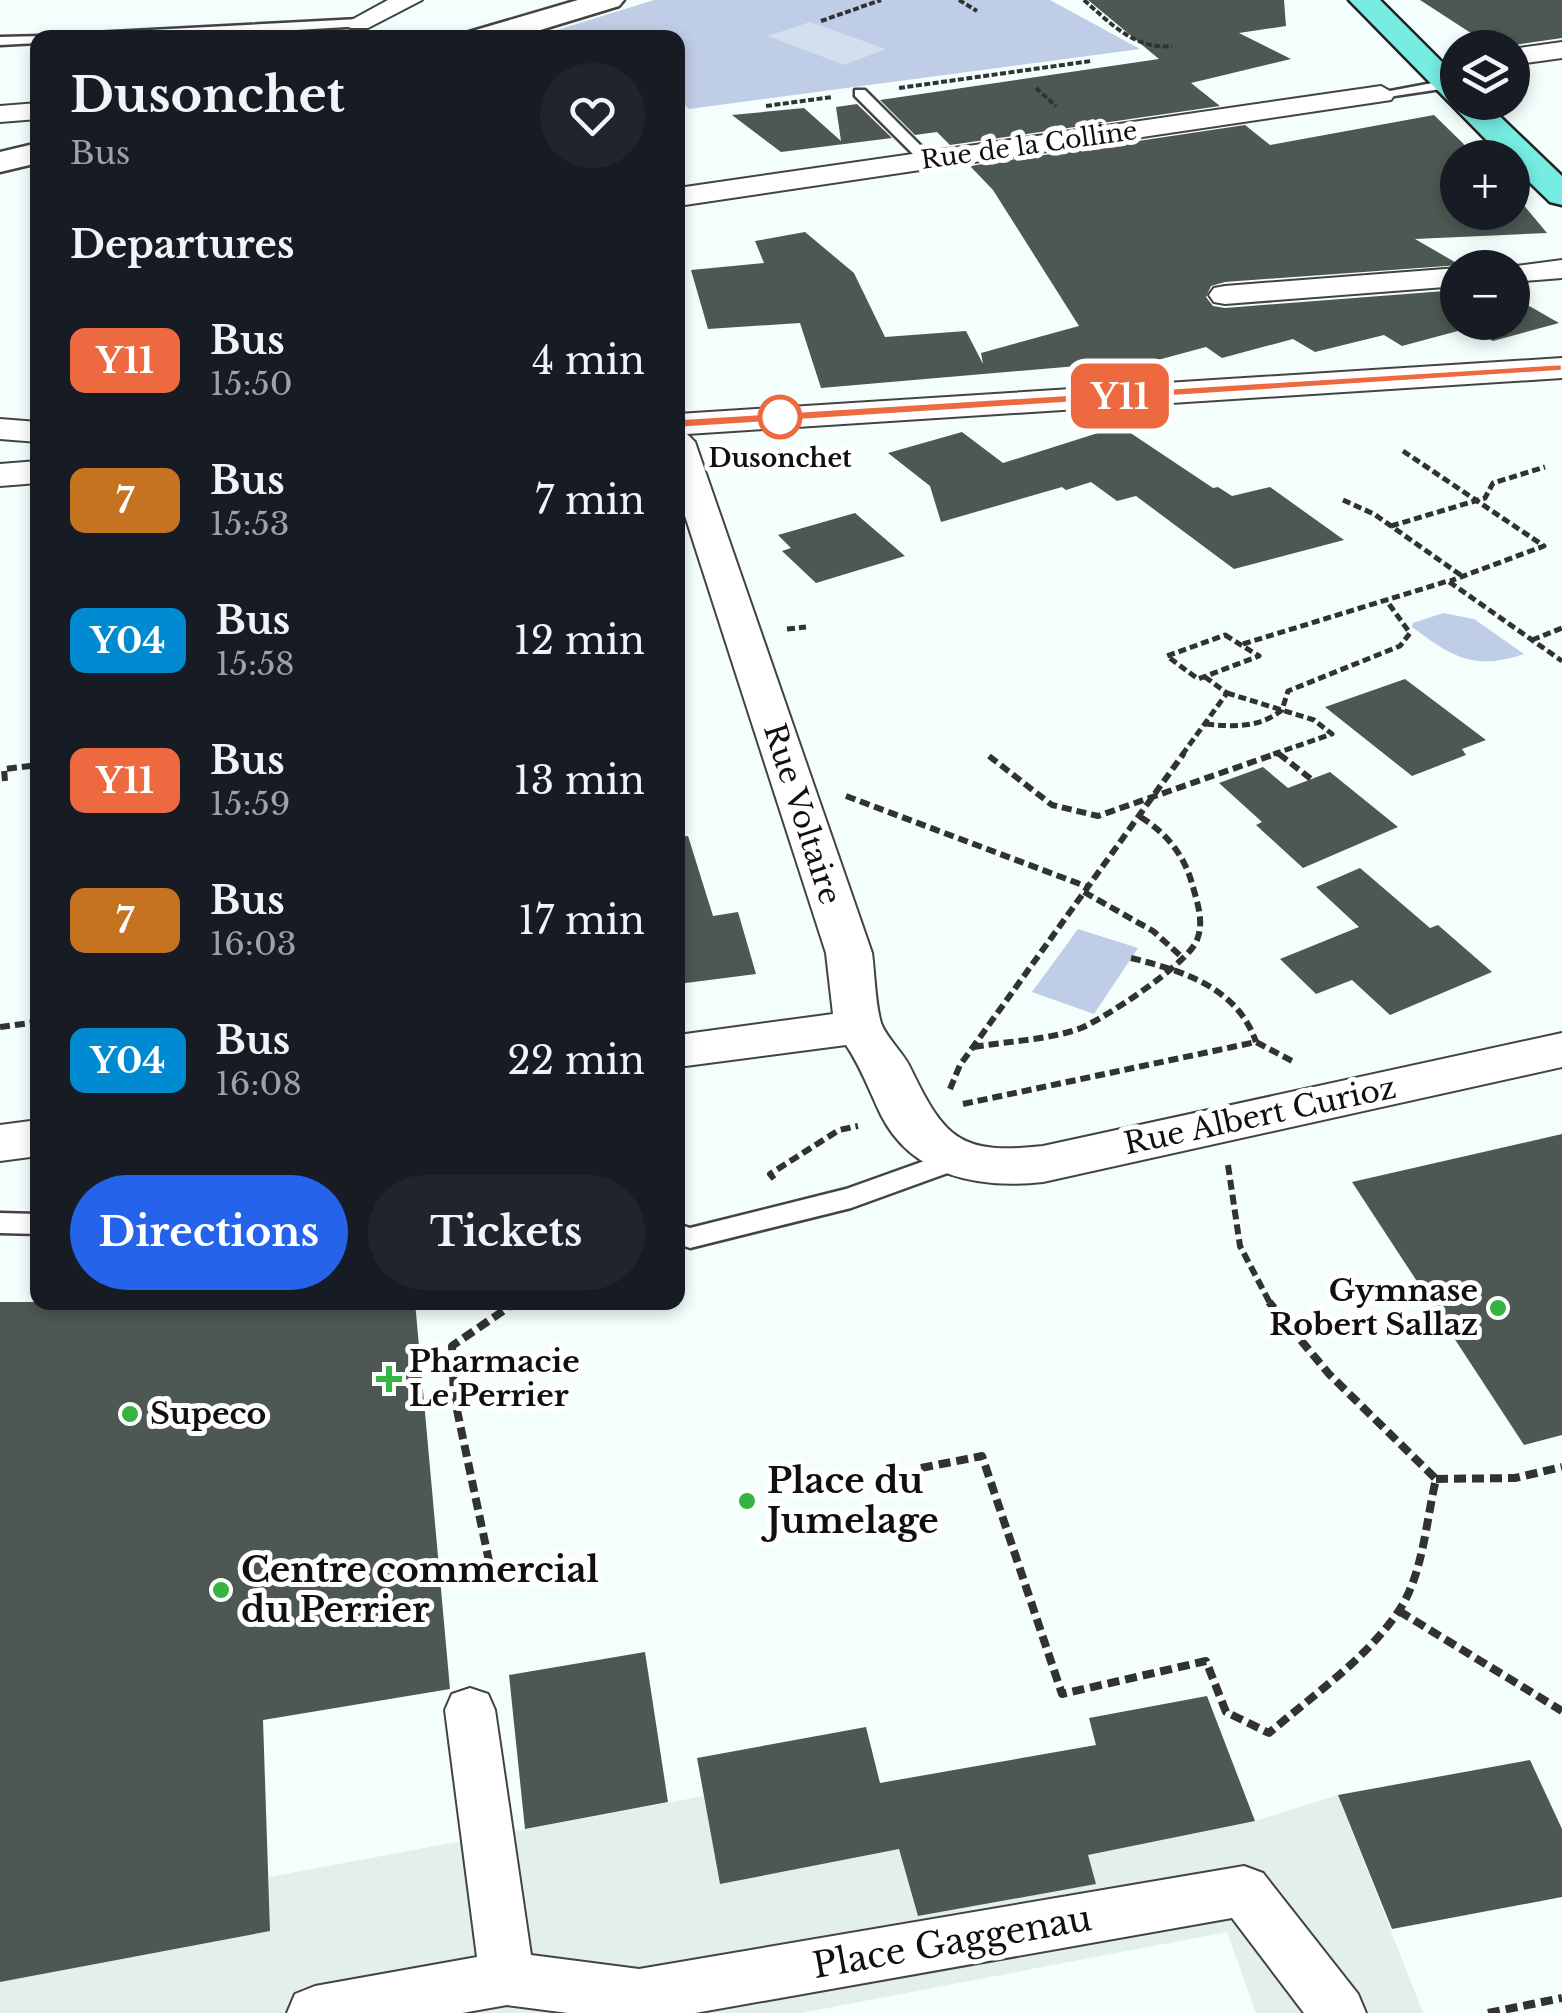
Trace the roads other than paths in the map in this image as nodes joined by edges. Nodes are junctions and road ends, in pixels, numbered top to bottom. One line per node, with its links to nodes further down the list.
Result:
1 (409, 0): 5 (street)
2 (610, 0): 7 (street)
3 (1364, 0): 13 (main road)
4 (1388, 0): 12 (main road)
5 (359, 23): 6 (lane)
6 (226, 30)
7 (507, 30)
8 (30, 40): 9 (lane)
9 (0, 42)
10 (1562, 50): 11 (street)
11 (1530, 54)
12 (1440, 67)
13 (1440, 72)
14 (1440, 88): 16 (lane)
15 (860, 93): 23 (lane)
16 (1381, 94): 23 (street, Rue de la Colline)
17 (30, 112): 18 (street)
18 (0, 114)
19 (1488, 120): 25 (main road)
20 (1524, 120): 21 (main road)
21 (1562, 152)
22 (30, 155): 24 (street)
23 (927, 160): 26 (street, Rue de la Colline)
24 (0, 162)
25 (1562, 195)
26 (685, 196)
27 (1562, 270): 28 (street)
28 (1530, 272)
29 (1440, 279): 30 (street)
30 (1225, 295)
31 (1560, 369): 32 (street)
32 (685, 424)
33 (0, 429): 34 (street)
34 (30, 431)
35 (685, 463): 38 (street, Rue Voltaire)
36 (30, 473): 37 (street)
37 (0, 475)
38 (858, 1027): 40 (street); 43 (street, Rue Voltaire)
39 (1562, 1050): 43 (street, Rue Albert Curioz)
40 (685, 1051)
41 (30, 1139): 42 (street)
42 (0, 1143)
43 (958, 1159): 46 (lane)
44 (0, 1223): 45 (lane)
45 (30, 1224)
46 (685, 1236)
47 (470, 1710): 48 (street)
48 (507, 1978): 49 (street); 50 (street, Place Gaggenau)
49 (315, 2013)
50 (1338, 2013)

